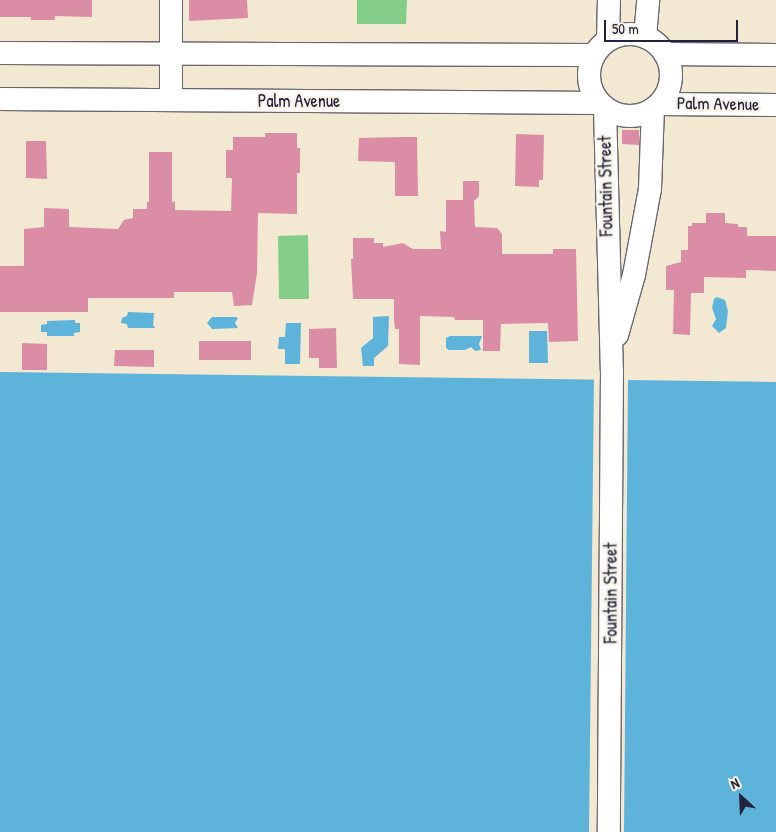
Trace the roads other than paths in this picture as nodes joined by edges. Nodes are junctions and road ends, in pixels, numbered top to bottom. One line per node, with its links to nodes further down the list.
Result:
1 (171, 0): 7 (street)
2 (608, 0): 5 (street)
3 (648, 0): 4 (street)
4 (645, 37): 5 (street); 8 (street)
5 (601, 47): 7 (street); 13 (street)
6 (0, 54): 7 (street)
7 (171, 54): 11 (street)
8 (665, 54): 9 (street); 14 (street)
9 (776, 55)
10 (0, 99): 11 (street, Palm Avenue)
11 (171, 100): 13 (street, Palm Avenue)
12 (776, 105): 14 (street, Palm Avenue)
13 (602, 106): 14 (street); 15 (street, Fountain Street)
14 (657, 106): 15 (street, Fountain Street)
15 (612, 362): 16 (street, Fountain Street)
16 (609, 832)

